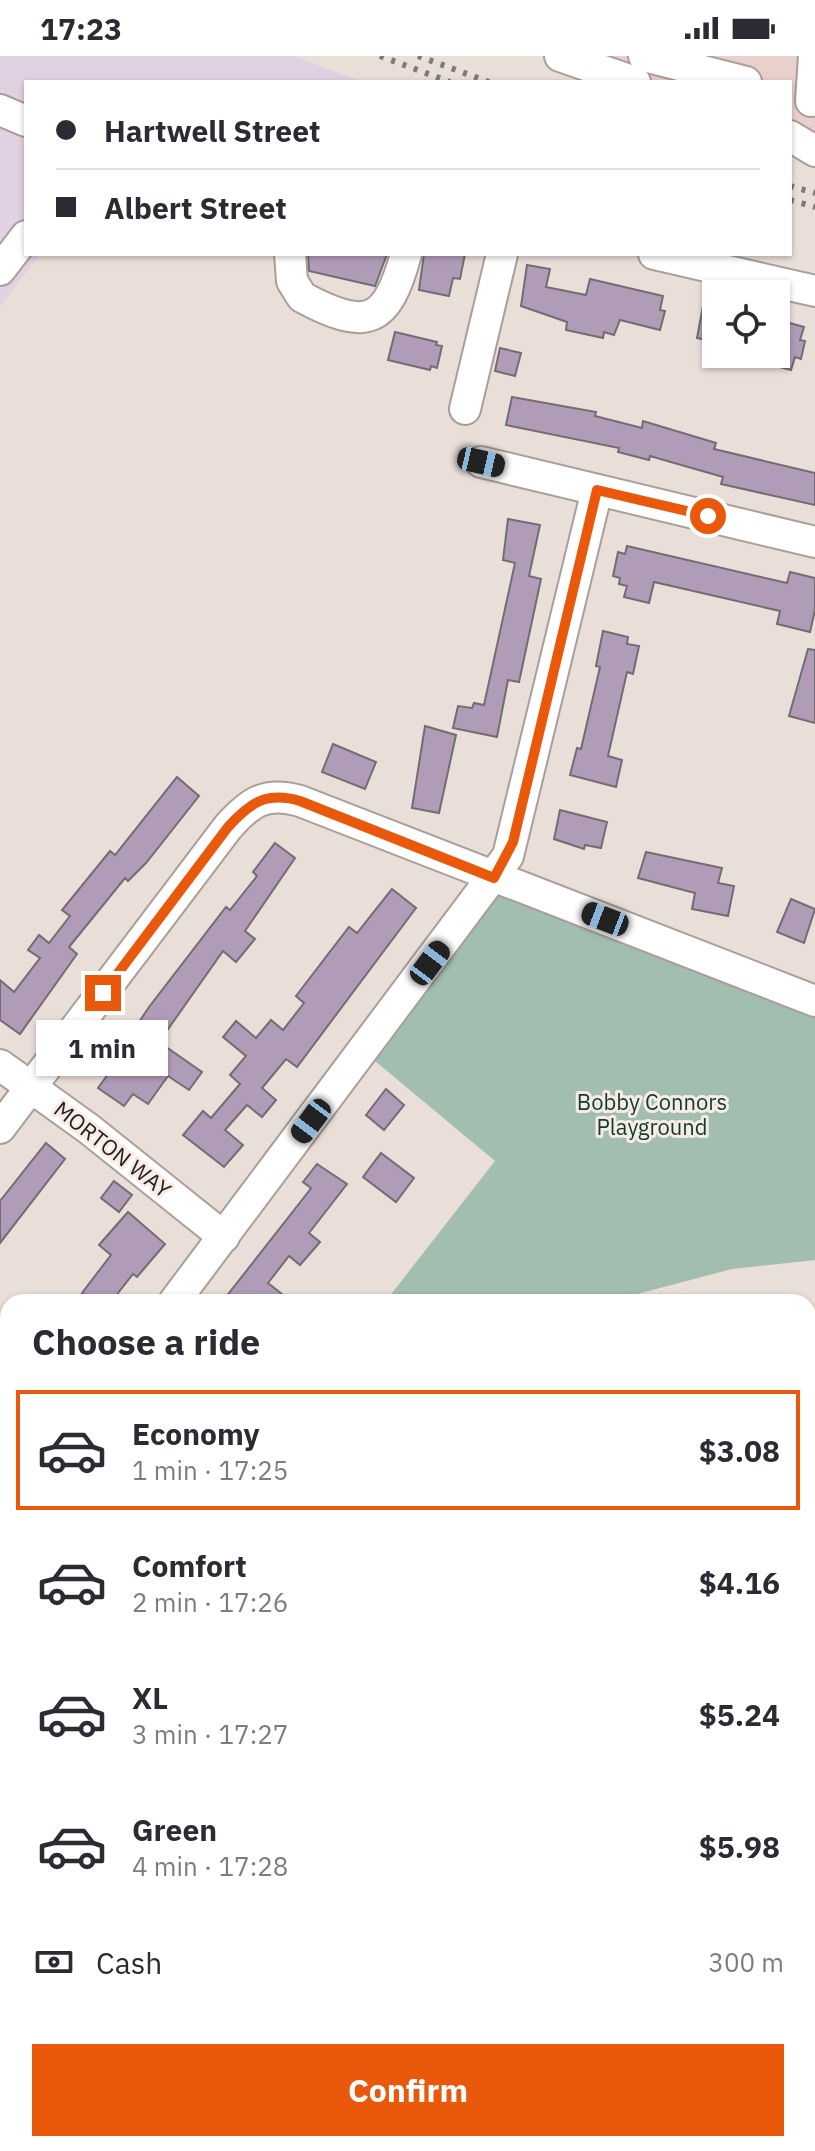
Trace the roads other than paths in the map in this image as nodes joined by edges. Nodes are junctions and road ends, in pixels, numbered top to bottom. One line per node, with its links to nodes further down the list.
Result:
1 (560, 56): 5 (street)
2 (624, 56): 6 (street)
3 (644, 56): 7 (street)
4 (814, 56): 8 (street)
5 (629, 80)
6 (643, 80)
7 (738, 80)
8 (805, 99)
9 (0, 110): 10 (street)
10 (24, 120)
11 (792, 137): 12 (street)
12 (815, 151)
13 (24, 239): 18 (street)
14 (290, 256): 15 (street)
15 (405, 256)
16 (502, 256): 20 (street)
17 (663, 256): 19 (street)
18 (0, 270)
19 (815, 291)
20 (465, 409)
21 (481, 462): 22 (street)
22 (597, 490): 23 (street); 24 (street)
23 (815, 542)
24 (494, 878): 25 (street); 27 (street); 29 (street)
25 (815, 1001)
26 (0, 1065): 27 (street, MORTON WAY)
27 (31, 1088): 28 (street); 29 (street, MORTON WAY)
28 (0, 1128)
29 (224, 1237): 30 (street)
30 (180, 1294)

